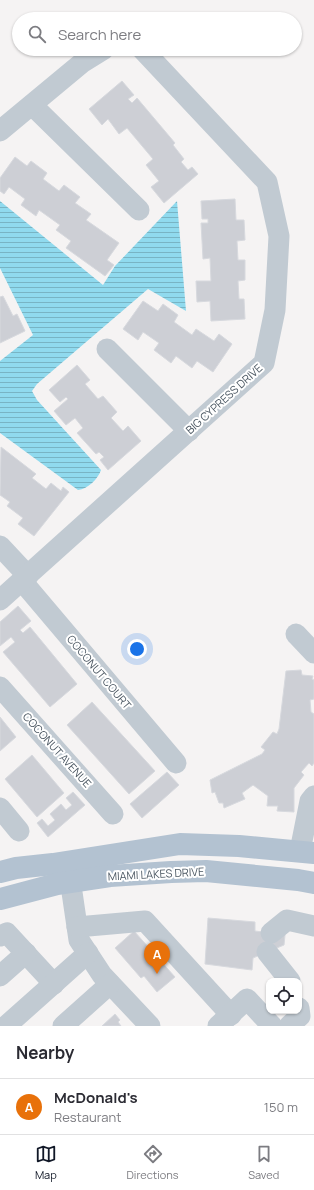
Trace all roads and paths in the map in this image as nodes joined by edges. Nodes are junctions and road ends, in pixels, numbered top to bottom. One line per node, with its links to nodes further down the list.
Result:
1 (93, 56): 3 (street)
2 (149, 56): 7 (street, BIG CYPRESS DRIVE)
3 (32, 105): 4 (street); 5 (street)
4 (0, 131)
5 (138, 210)
6 (107, 349): 7 (street)
7 (189, 431): 9 (street, BIG CYPRESS DRIVE)
8 (0, 546): 9 (street, COCONUT COURT)
9 (25, 578): 10 (street, BIG CYPRESS DRIVE); 14 (street, COCONUT COURT)
10 (0, 600)
11 (296, 634): 12 (street)
12 (314, 654)
13 (0, 687): 17 (street, COCONUT AVENUE)
14 (176, 763)
15 (313, 799): 19 (street)
16 (0, 808): 18 (street)
17 (113, 814)
18 (19, 831)
19 (307, 852): 21 (main road, MIAMI LAKES DRIVE)
20 (0, 872): 21 (main road, MIAMI LAKES DRIVE)
21 (69, 872): 22 (main road, MIAMI LAKES DRIVE); 23 (main road, MIAMI LAKES DRIVE); 25 (street)
22 (314, 883)
23 (0, 899)
24 (314, 926): 30 (street)
25 (77, 927): 28 (street); 33 (street)
26 (0, 936): 27 (street)
27 (26, 953): 29 (street); 31 (street)
28 (88, 953): 31 (street); 32 (street)
29 (0, 976)
30 (288, 978)
31 (54, 984): 34 (street)
32 (110, 984): 35 (street); 36 (street)
33 (225, 1020): 37 (street)
34 (6, 1026)
35 (63, 1026)
36 (150, 1026)
37 (272, 1026)

